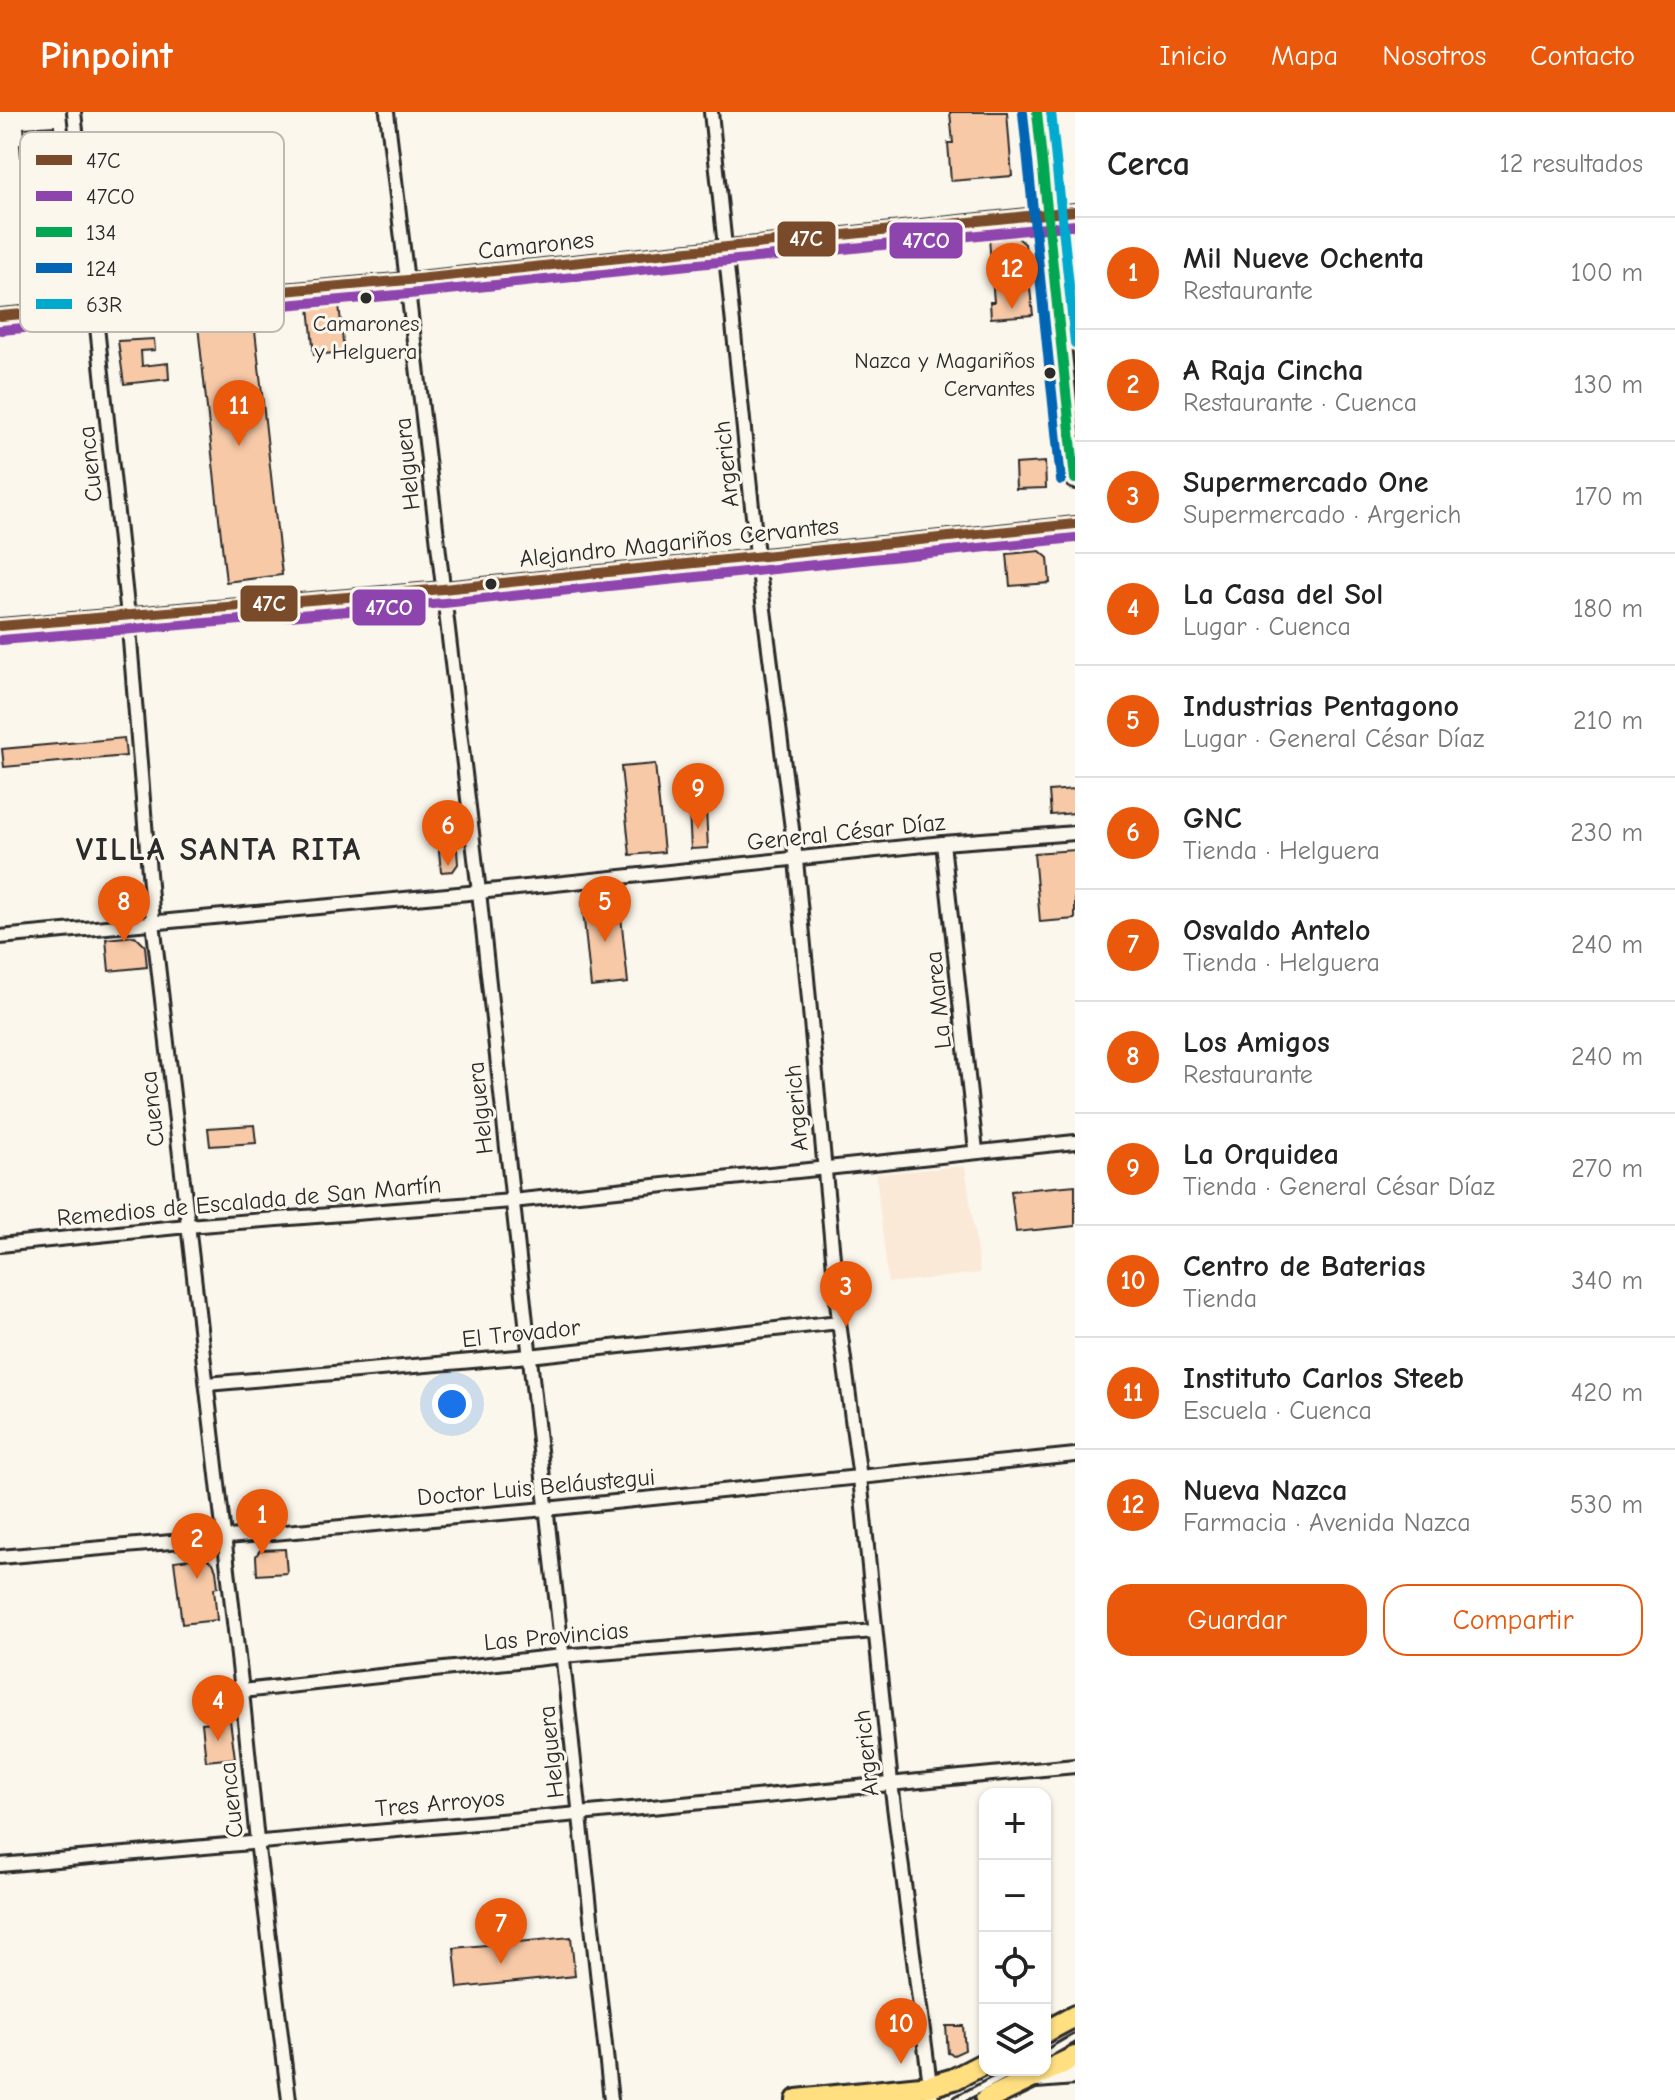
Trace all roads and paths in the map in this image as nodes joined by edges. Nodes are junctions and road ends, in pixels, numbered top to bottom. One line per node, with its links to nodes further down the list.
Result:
1 (74, 112): 5 (street, Cuenca)
2 (387, 112): 9 (street, Helguera)
3 (711, 112): 8 (street, Argerich)
4 (1037, 112): 7 (main road)
5 (76, 132)
6 (1075, 211): 7 (street, Camarones)
7 (1048, 214): 8 (street, Camarones); 14 (main road)
8 (727, 249): 9 (street, Camarones); 16 (street, Argerich)
9 (408, 280): 10 (street, Camarones); 17 (street, Helguera)
10 (284, 290)
11 (20, 314): 12 (street, Camarones)
12 (0, 316)
13 (98, 332): 18 (street, Cuenca)
14 (1075, 479)
15 (1075, 524): 16 (street, Alejandro Magariños Cervantes)
16 (757, 555): 17 (street, Alejandro Magariños Cervantes); 22 (street, Argerich)
17 (443, 589): 18 (street, Alejandro Magariños Cervantes); 23 (street, Helguera)
18 (128, 616): 19 (street, Alejandro Magariños Cervantes); 24 (street, Cuenca)
19 (0, 626)
20 (1075, 833): 21 (street, General César Díaz)
21 (943, 843): 22 (street, General César Díaz); 27 (street, La Marea)
22 (796, 860): 23 (street, General César Díaz); 28 (street, Argerich)
23 (479, 892): 24 (street, General César Díaz); 29 (street, Helguera)
24 (153, 922): 25 (street, General César Díaz); 30 (street, Cuenca)
25 (0, 937)
26 (1075, 1142): 27 (street, Remedios de Escalada de San Martín)
27 (976, 1151): 28 (street, Remedios de Escalada de San Martín)
28 (823, 1167): 29 (street, Remedios de Escalada de San Martín); 32 (street, Argerich)
29 (512, 1201): 30 (street, Remedios de Escalada de San Martín); 33 (street, Helguera)
30 (187, 1226): 31 (street, Remedios de Escalada de San Martín); 34 (street, Cuenca)
31 (0, 1245)
32 (839, 1322): 33 (street, El Trovador); 36 (street, Argerich)
33 (529, 1356): 34 (street, El Trovador); 37 (street, Helguera)
34 (207, 1384): 38 (street, Cuenca)
35 (1075, 1455): 36 (street, Doctor Luis Beláustegui)
36 (860, 1478): 37 (street, Doctor Luis Beláustegui); 40 (street, Argerich)
37 (546, 1509): 38 (street, Doctor Luis Beláustegui); 41 (street, Helguera)
38 (222, 1536): 39 (street, Doctor Luis Beláustegui); 42 (street, Cuenca)
39 (0, 1557)
40 (875, 1631): 41 (street, Las Provincias); 44 (street, Argerich)
41 (562, 1656): 42 (street, Las Provincias); 45 (street, Helguera)
42 (242, 1691): 46 (street, Cuenca)
43 (1075, 1766): 44 (street, Tres Arroyos)
44 (891, 1783): 45 (street, Tres Arroyos); 59 (street, Argerich)
45 (579, 1814): 46 (street, Tres Arroyos); 61 (street, Helguera)
46 (257, 1841): 47 (street, Tres Arroyos); 60 (street, Cuenca)
47 (0, 1865)
48 (1075, 2016): 49 (main road)
49 (1051, 2029)
50 (1075, 2038): 51 (lane)
51 (1051, 2052)
52 (1075, 2057): 53 (main road)
53 (1051, 2065)
54 (979, 2066): 59 (main road)
55 (1051, 2075): 56 (main road)
56 (1075, 2075)
57 (1019, 2076): 63 (lane)
58 (1021, 2076): 64 (main road)
59 (931, 2093): 62 (main road)
60 (289, 2100)
61 (611, 2100)
62 (797, 2100)
63 (958, 2100)
64 (986, 2100)

